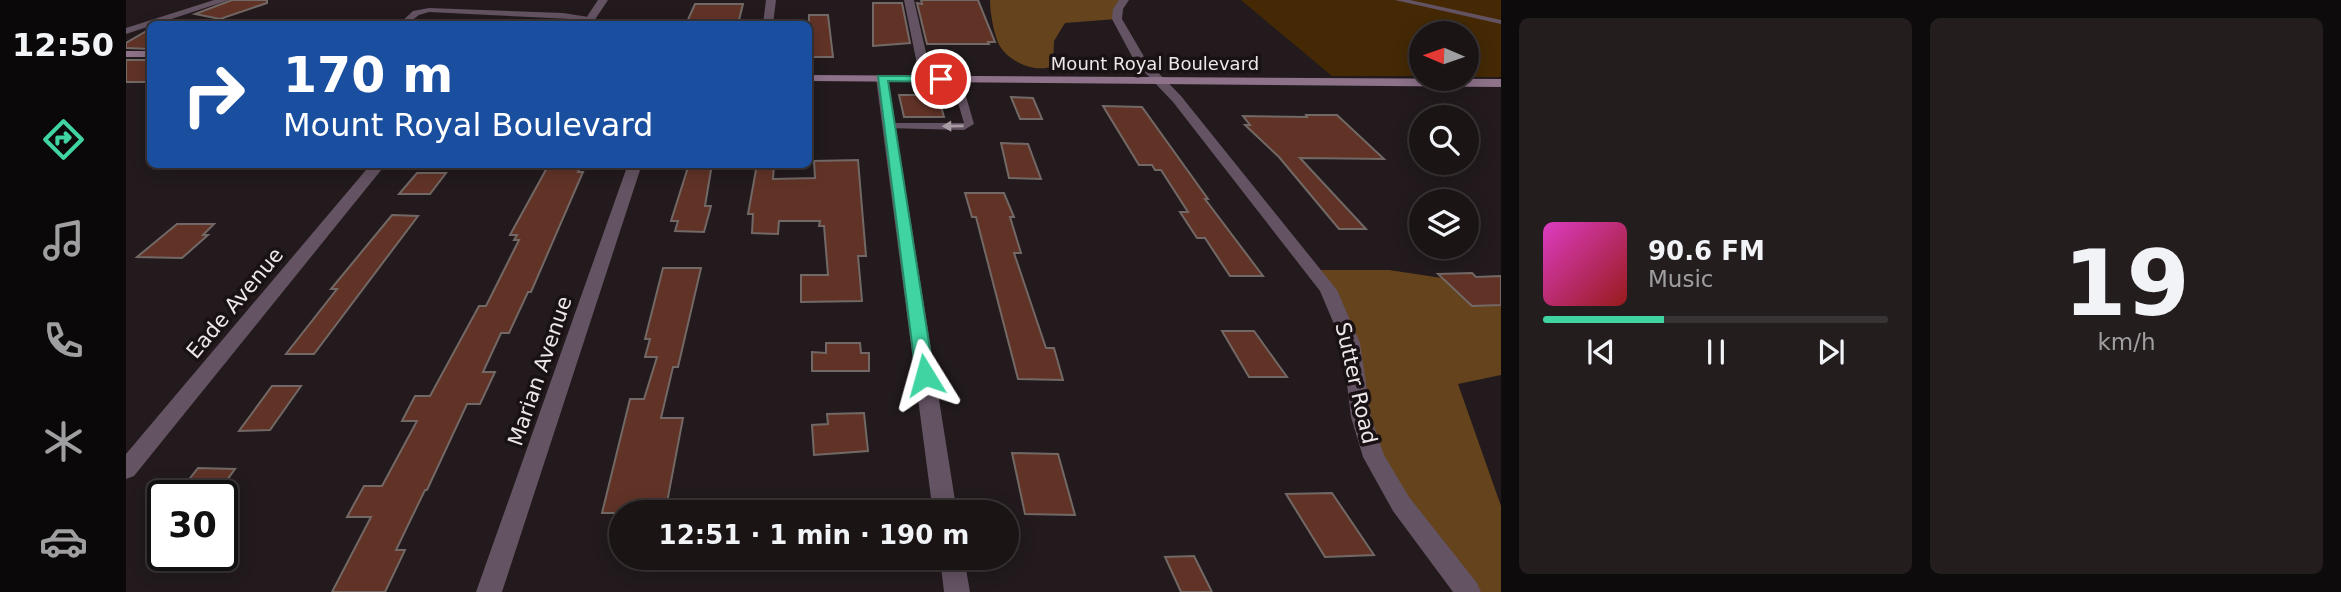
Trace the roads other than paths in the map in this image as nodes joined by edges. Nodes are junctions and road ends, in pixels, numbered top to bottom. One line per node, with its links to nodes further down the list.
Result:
1 (224, 0): 11 (street)
2 (442, 0): 9 (lane)
3 (473, 0): 10 (lane)
4 (603, 0): 14 (street)
5 (771, 0): 15 (street)
6 (909, 0): 23 (street)
7 (1124, 0): 25 (street, Sutter Road)
8 (1399, 0): 16 (lane)
9 (429, 10): 10 (lane); 12 (lane)
10 (461, 10): 13 (lane)
11 (158, 21)
12 (406, 21)
13 (577, 21)
14 (589, 21)
15 (768, 21)
16 (1501, 22)
17 (147, 24): 18 (street)
18 (126, 31)
19 (126, 54): 20 (main road)
20 (147, 54)
21 (812, 78): 22 (main road, Mount Royal Boulevard)
22 (882, 78): 23 (main road, Mount Royal Boulevard); 27 (street)
23 (926, 79): 24 (main road, Mount Royal Boulevard)
24 (956, 79): 25 (main road, Mount Royal Boulevard); 27 (lane, one-way to 27)
25 (1160, 81): 26 (main road, Mount Royal Boulevard); 35 (street, Sutter Road)
26 (1501, 83)
27 (889, 126): 31 (street)
28 (376, 168): 30 (street, Eade Avenue)
29 (634, 168): 33 (street, Marian Avenue)
30 (126, 470)
31 (943, 500)
32 (954, 570): 34 (street)
33 (489, 592)
34 (957, 592)
35 (1468, 592)

